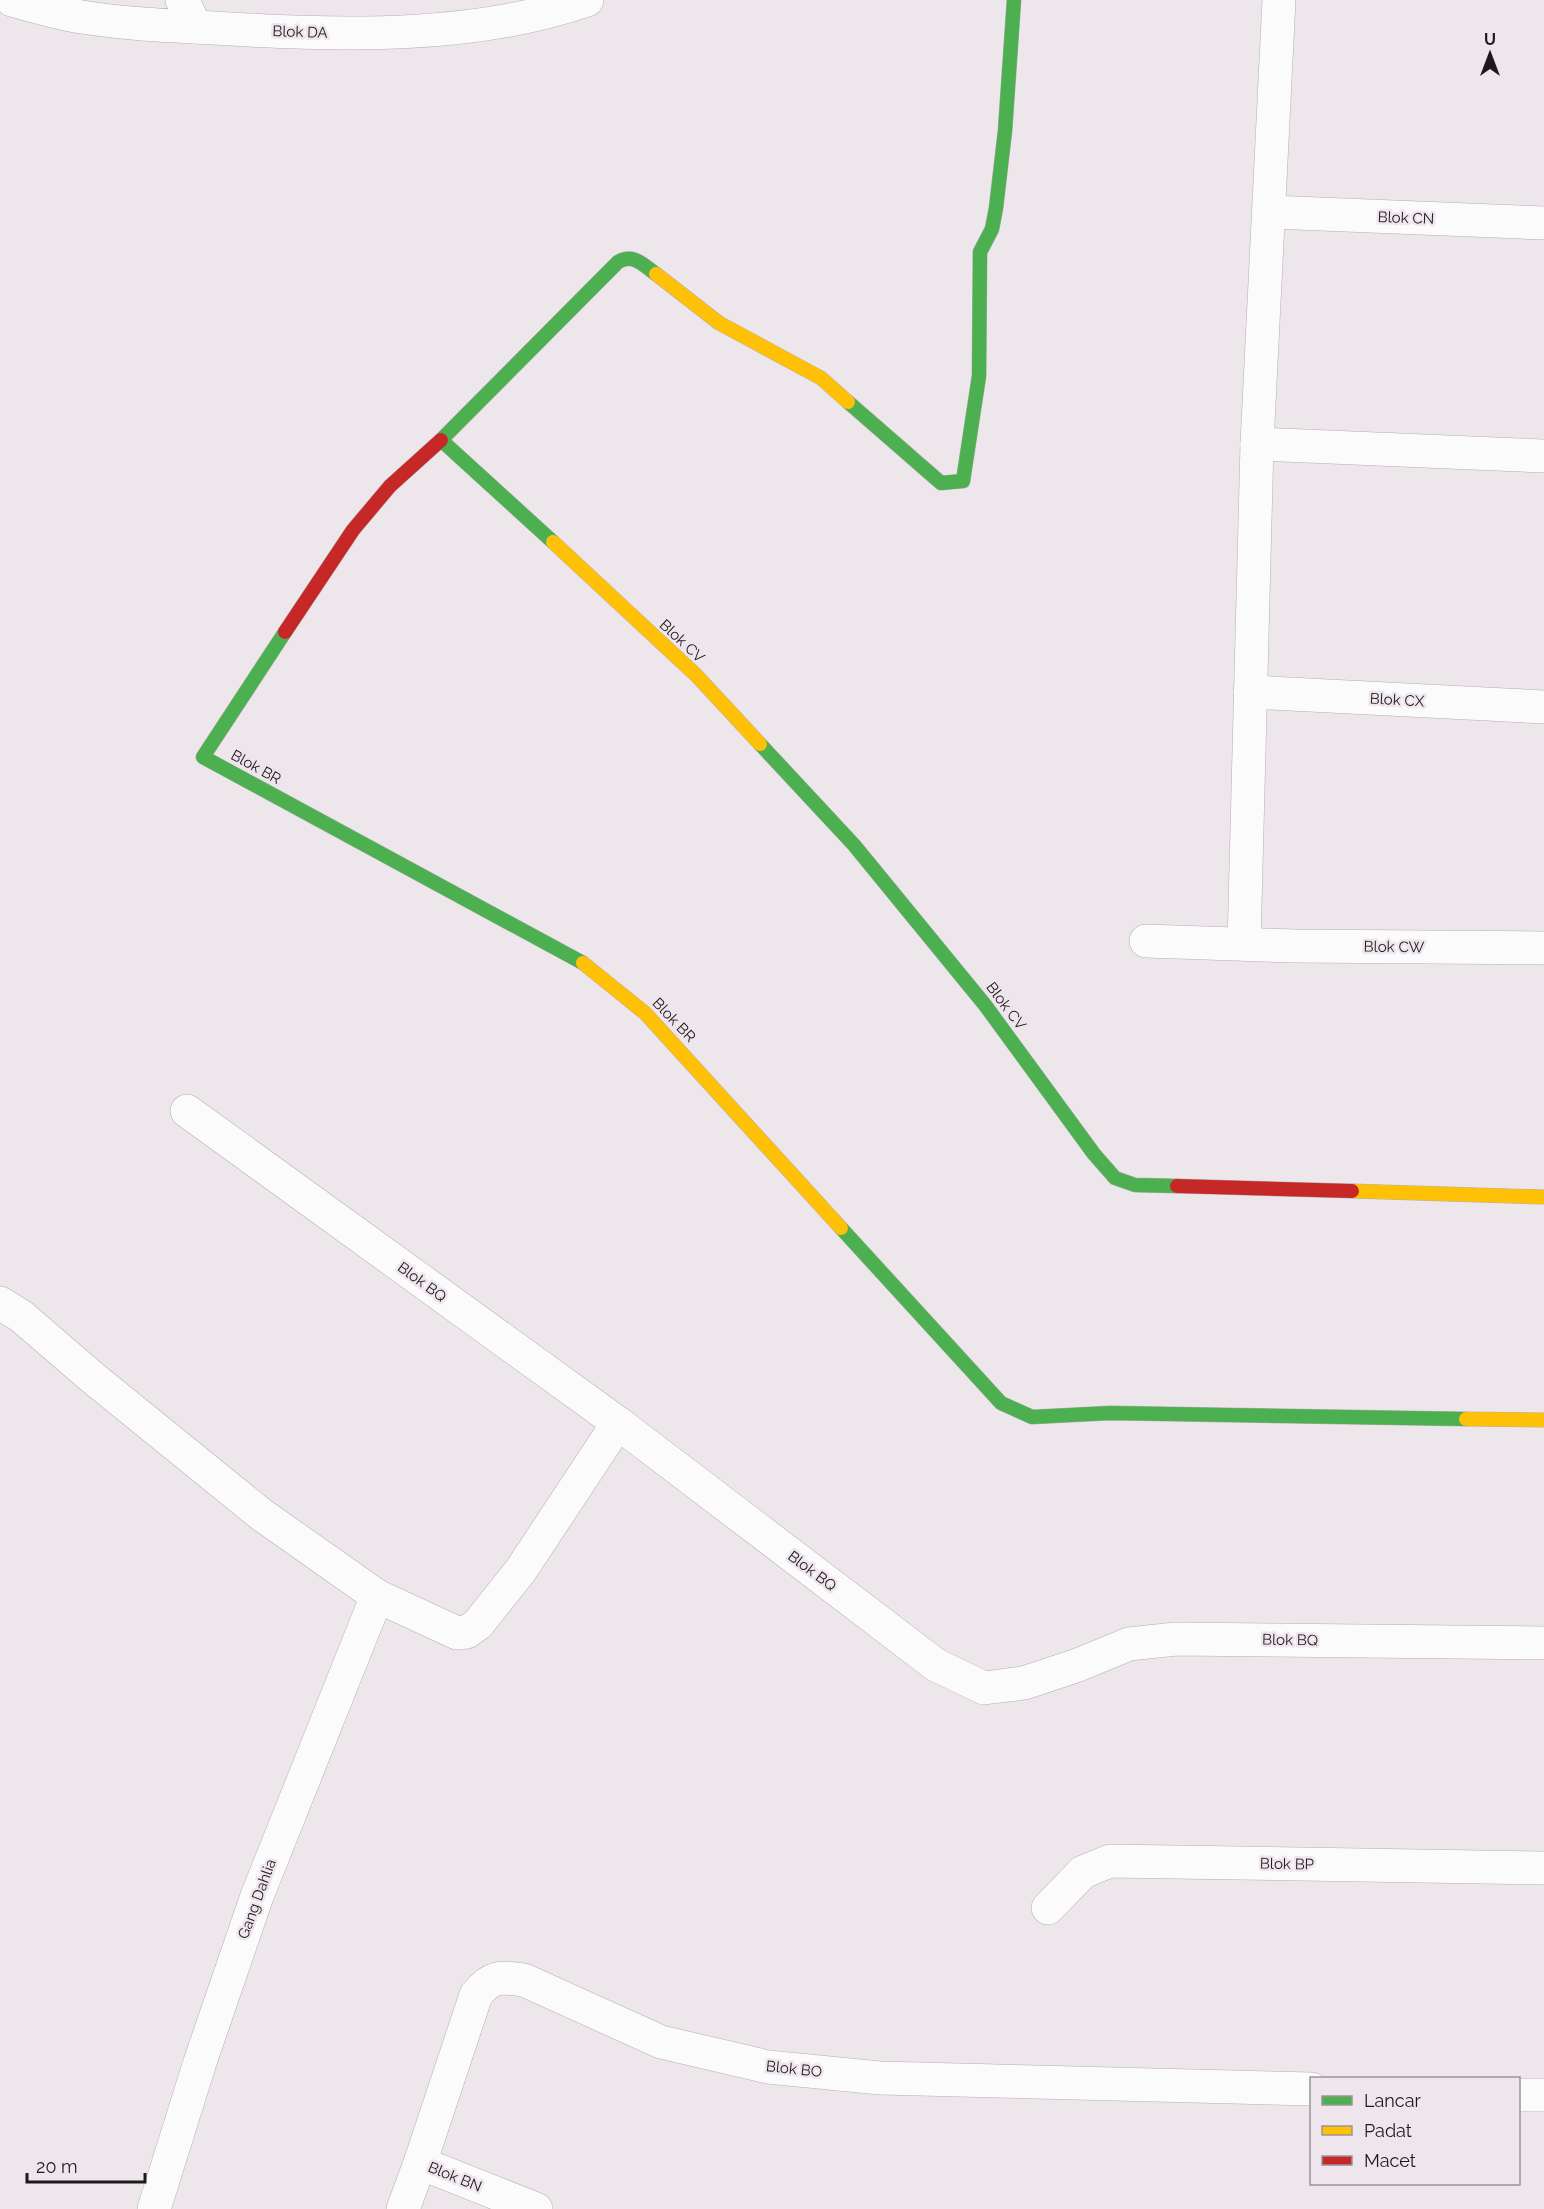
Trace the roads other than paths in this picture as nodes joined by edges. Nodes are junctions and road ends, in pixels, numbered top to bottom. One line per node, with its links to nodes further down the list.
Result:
1 (12, 0): 5 (street, Blok DA)
2 (587, 0): 5 (street, Blok DA)
3 (1014, 0): 8 (street)
4 (1279, 0): 6 (street)
5 (189, 14)
6 (1269, 212): 7 (street, Blok CN); 9 (street)
7 (1544, 223)
8 (441, 441): 17 (street, Blok CV); 19 (street, Blok BR)
9 (1257, 444): 10 (street); 11 (street)
10 (1544, 456)
11 (1250, 692): 12 (street, Blok CX); 14 (street)
12 (1544, 707)
13 (1146, 941): 14 (street, Blok CW)
14 (1244, 944): 15 (street, Blok CW)
15 (1544, 948)
16 (187, 1111): 20 (street, Blok BQ)
17 (1544, 1197)
18 (0, 1303): 21 (street)
19 (1544, 1420)
20 (618, 1423): 21 (street); 22 (street, Blok BQ)
21 (377, 1596): 29 (street, Gang Dahlia)
22 (1544, 1643)
23 (1544, 1868): 24 (street, Blok BP)
24 (1048, 1908)
25 (1310, 2089): 28 (street, Blok BO)
26 (1520, 2095): 27 (street)
27 (1544, 2095)
28 (420, 2163): 30 (street, Blok BN); 31 (street, Blok BN)
29 (154, 2209)
30 (403, 2209)
31 (536, 2209)

